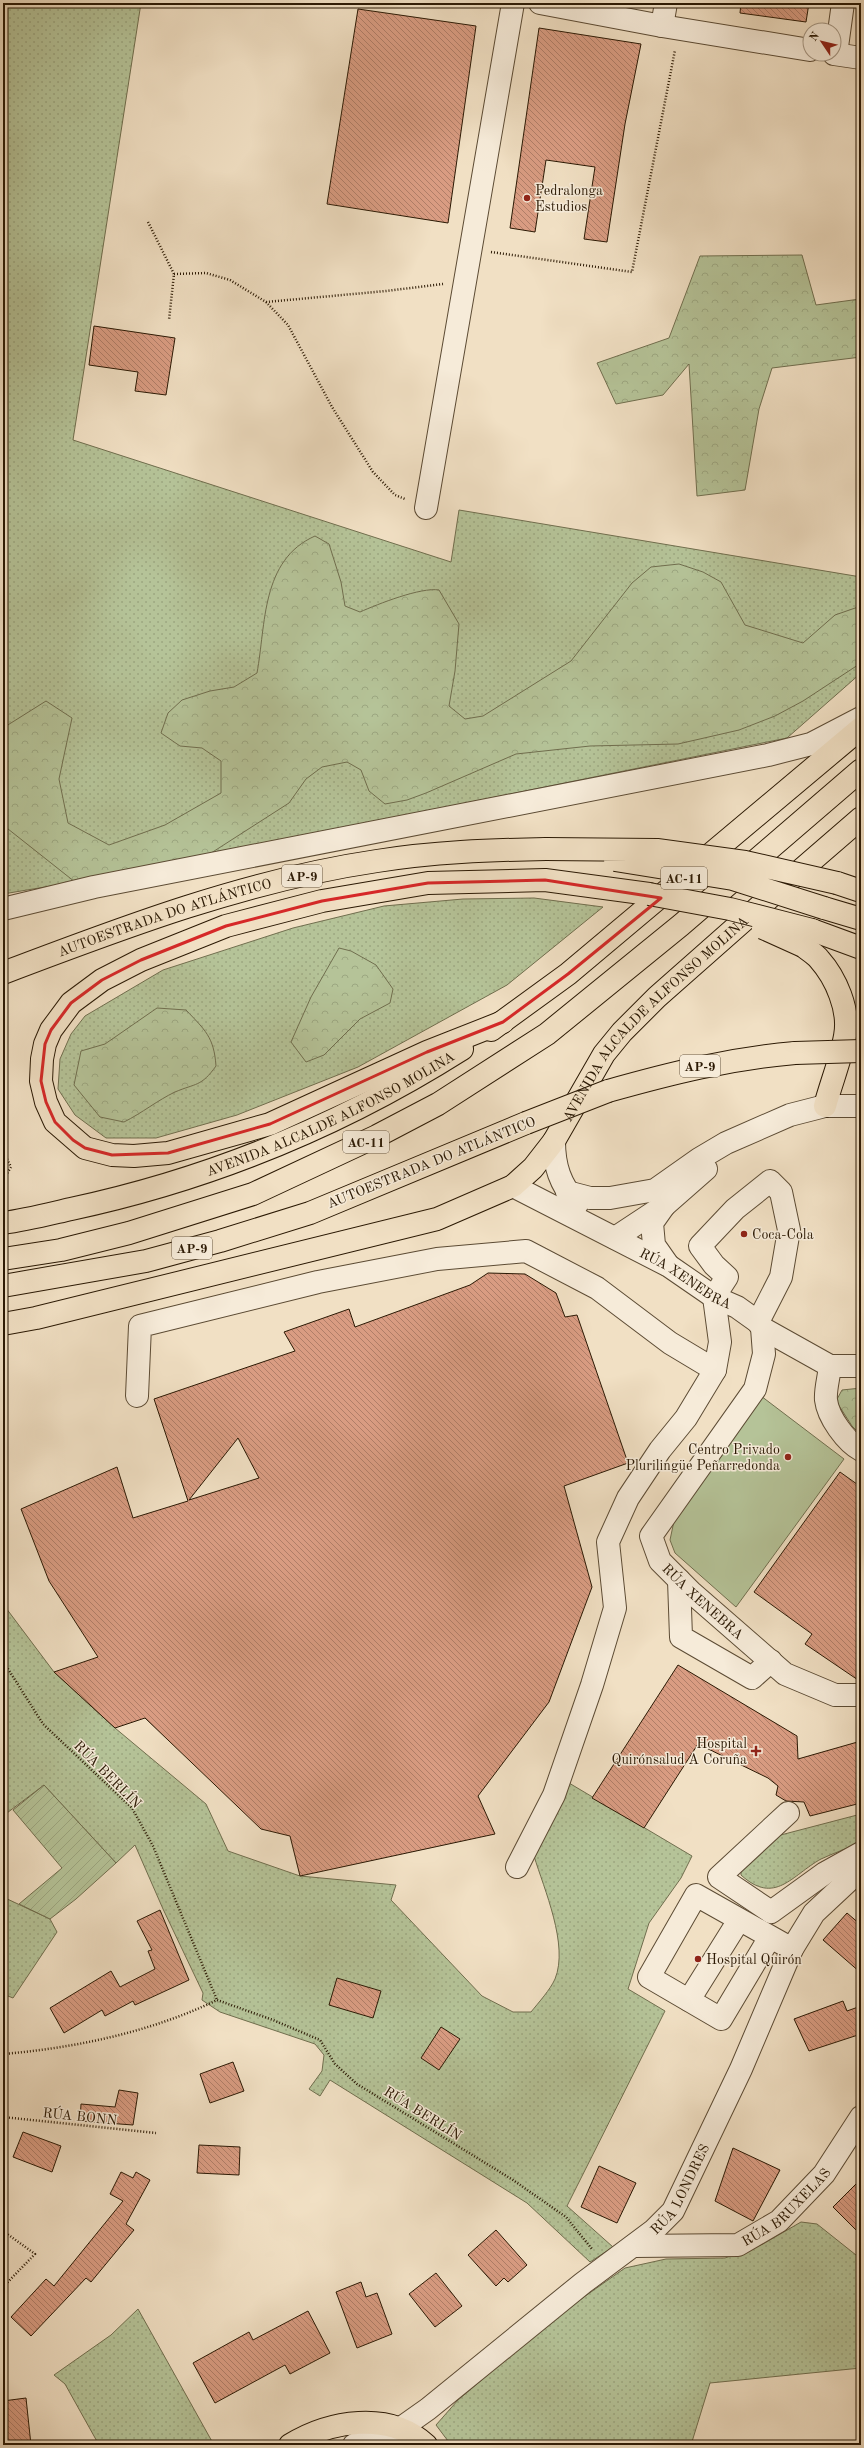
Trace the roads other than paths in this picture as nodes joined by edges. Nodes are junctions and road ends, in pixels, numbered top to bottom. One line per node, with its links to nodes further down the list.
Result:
1 (513, 3): 10 (street)
2 (540, 3): 6 (street)
3 (666, 3): 6 (street)
4 (844, 3): 5 (street)
5 (841, 22)
6 (671, 27): 7 (street)
7 (802, 49)
8 (842, 55): 9 (street)
9 (861, 58)
10 (426, 508)
11 (861, 718): 19 (street)
12 (861, 728): 24 (main road, AVENIDA ALCALDE ALFONSO MOLINA / AC-11)
13 (861, 770): 34 (main road, AC-11)
14 (861, 818): 17 (main road)
15 (861, 830): 17 (main road)
16 (546, 850): 18 (main road, bridge); 20 (main road, AUTOESTRADA DO ATLÁNTICO / AP-9, bridge); 23 (main road, AUTOESTRADA DO ATLÁNTICO / AP-9)
17 (794, 876): 28 (main road, AVENIDA ALCALDE ALFONSO MOLINA)
18 (861, 891)
19 (3, 909)
20 (861, 918)
21 (808, 938): 22 (main road); 24 (main road, bridge); 26 (main road)
22 (861, 948)
23 (3, 973)
24 (503, 1022): 32 (main road, AVENIDA ALCALDE ALFONSO MOLINA / AC-11)
25 (861, 1051): 36 (main road, AUTOESTRADA DO ATLÁNTICO / AP-9, bridge)
26 (825, 1106): 27 (street); 31 (street)
27 (861, 1106)
28 (554, 1141): 29 (main road, AVENIDA ALCALDE ALFONSO MOLINA); 30 (street, RÚA XENEBRA)
29 (513, 1186): 33 (street, RÚA XENEBRA); 38 (main road, AVENIDA ALCALDE ALFONSO MOLINA)
30 (567, 1192): 31 (street); 33 (street, RÚA XENEBRA)
31 (660, 1197): 33 (street); 35 (street)
32 (3, 1223)
33 (614, 1238): 35 (street, RÚA XENEBRA)
34 (3, 1259)
35 (669, 1266): 37 (street, RÚA XENEBRA)
36 (3, 1286)
37 (714, 1297): 39 (street, RÚA XENEBRA); 39 (street); 42 (street)
38 (3, 1324)
39 (760, 1325): 40 (street); 45 (street, RÚA XENEBRA)
40 (830, 1366): 41 (street); 44 (street)
41 (861, 1366)
42 (715, 1370): 43 (street); 50 (street)
43 (137, 1396)
44 (861, 1450)
45 (679, 1580): 46 (street, RÚA XENEBRA); 46 (street)
46 (771, 1661): 47 (street, RÚA XENEBRA)
47 (861, 1695)
48 (788, 1813): 49 (street)
49 (861, 1853)
50 (517, 1867)
51 (861, 1869): 54 (street, RÚA LONDRES)
52 (739, 1920): 53 (street); 55 (street); 55 (street)
53 (770, 1937): 54 (street); 55 (street)
54 (792, 1949): 57 (street, RÚA LONDRES)
55 (689, 2000)
56 (861, 2117): 57 (street, RÚA BRUXELAS)
57 (634, 2246): 59 (street, RÚA LONDRES)
58 (374, 2424): 59 (main road); 60 (main road); 61 (street)
59 (400, 2427): 62 (street, RÚA LONDRES); 63 (main road)
60 (290, 2445)
61 (354, 2445)
62 (377, 2445)
63 (426, 2445)

